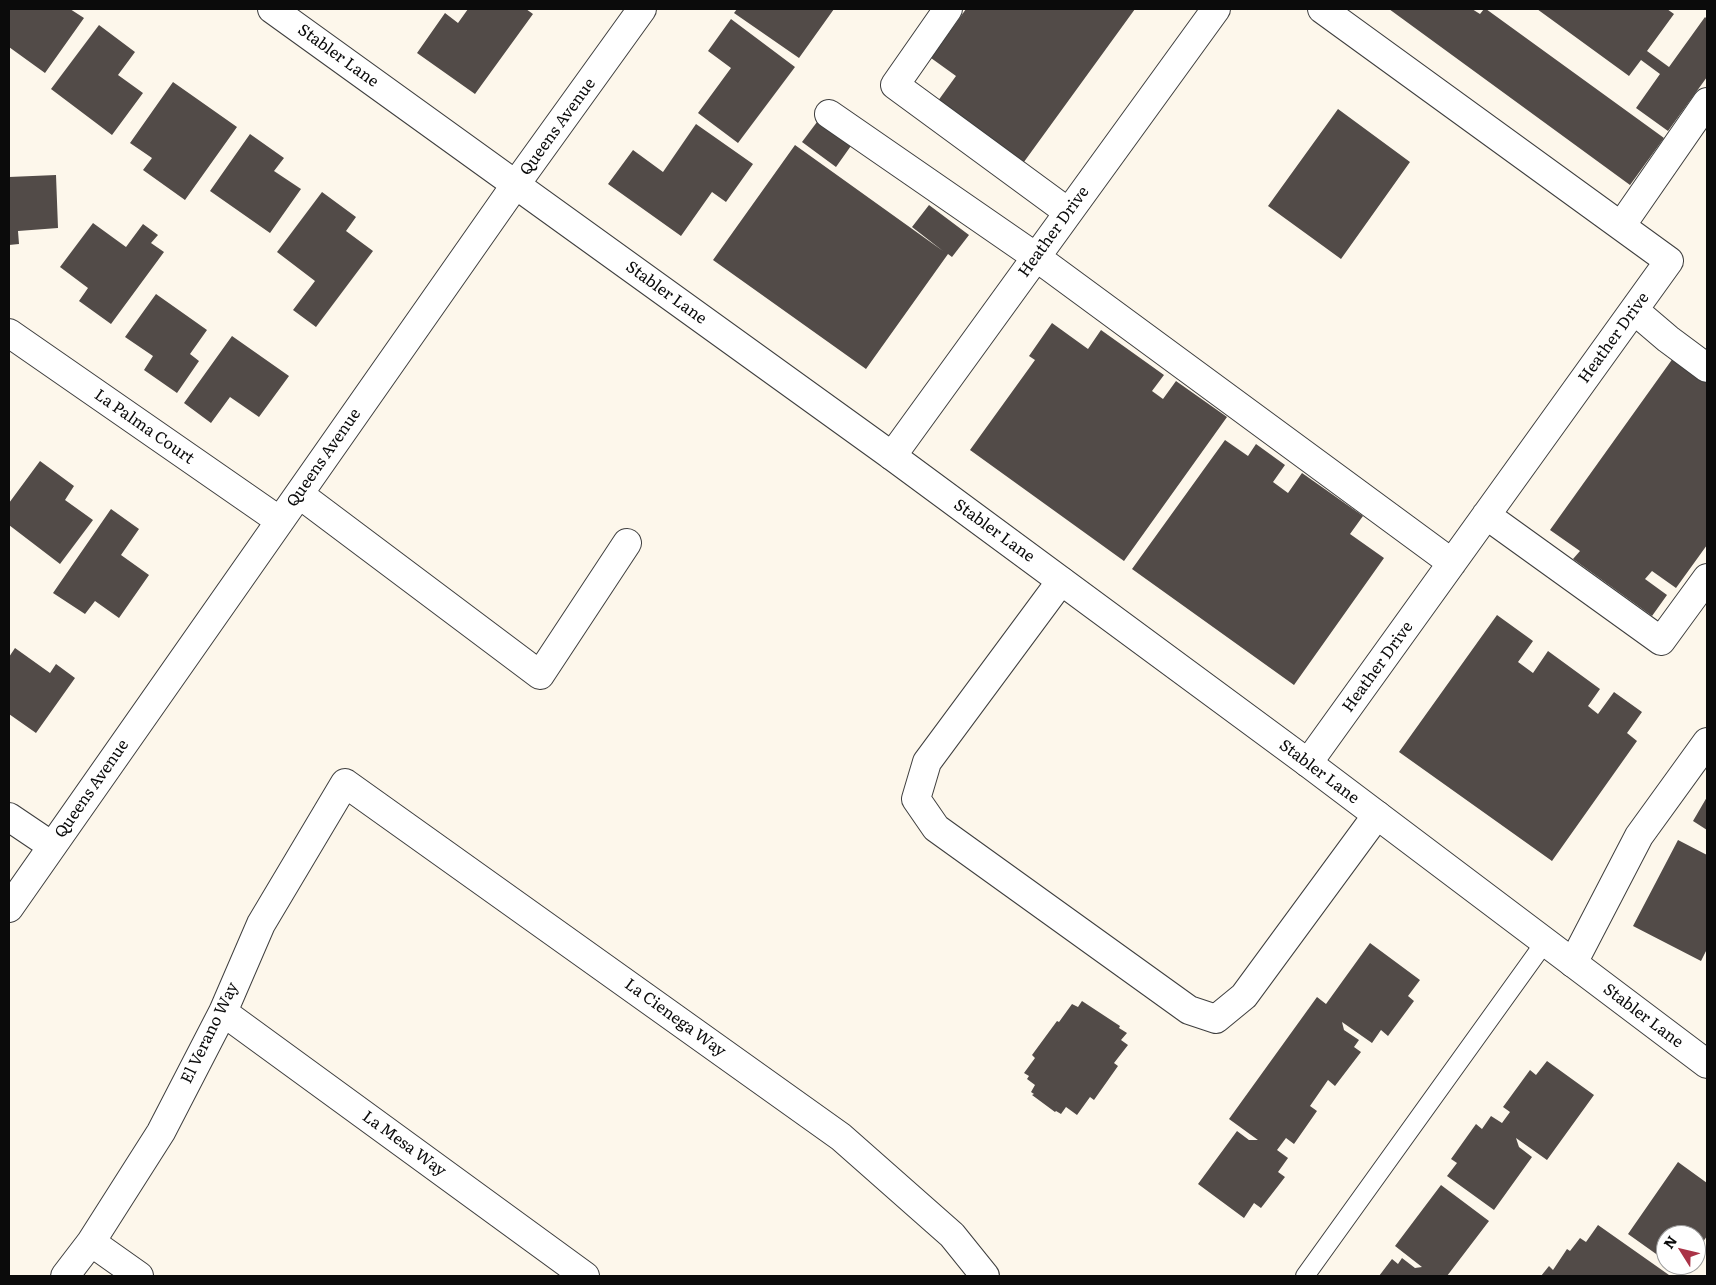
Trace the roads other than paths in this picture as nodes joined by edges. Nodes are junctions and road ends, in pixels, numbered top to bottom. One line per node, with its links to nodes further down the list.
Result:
1 (272, 9): 8 (street, Stabler Lane)
2 (642, 9): 8 (street, Queens Avenue)
3 (948, 9): 9 (street)
4 (1214, 9): 9 (street, Heather Drive)
5 (1322, 9): 10 (street, Heather Drive)
6 (1707, 102): 10 (street)
7 (829, 114): 11 (street)
8 (516, 184): 15 (street, Stabler Lane); 16 (street, Queens Avenue)
9 (1068, 212): 11 (street, Heather Drive)
10 (1621, 226): 12 (street, Heather Drive)
11 (1036, 257): 15 (street, Heather Drive); 20 (street)
12 (1634, 310): 14 (street); 17 (street, Heather Drive)
13 (9, 333): 18 (street, La Palma Court)
14 (1707, 368)
15 (892, 456): 22 (street, Stabler Lane)
16 (299, 494): 18 (street, Queens Avenue); 19 (street)
17 (1486, 516): 20 (street, Heather Drive); 21 (street)
18 (280, 521): 28 (street, Queens Avenue)
19 (627, 543)
20 (1452, 563): 24 (street, Heather Drive)
21 (1707, 578)
22 (1061, 581): 24 (street, Stabler Lane); 26 (street)
23 (1707, 742): 31 (street)
24 (1308, 763): 26 (street, Stabler Lane)
25 (344, 783): 32 (street, El Verano Way); 38 (street, La Cienega Way)
26 (1377, 815): 30 (street, Stabler Lane)
27 (9, 817): 28 (street)
28 (52, 846): 29 (street, Queens Avenue)
29 (9, 908)
30 (1545, 942): 31 (street, Stabler Lane); 39 (lane)
31 (1573, 963): 33 (street, Stabler Lane)
32 (222, 1012): 34 (street, El Verano Way); 37 (street, La Mesa Way)
33 (1707, 1064)
34 (91, 1242): 35 (street, El Verano Way); 36 (street)
35 (65, 1276)
36 (139, 1276)
37 (585, 1276)
38 (985, 1276)
39 (1305, 1276)

